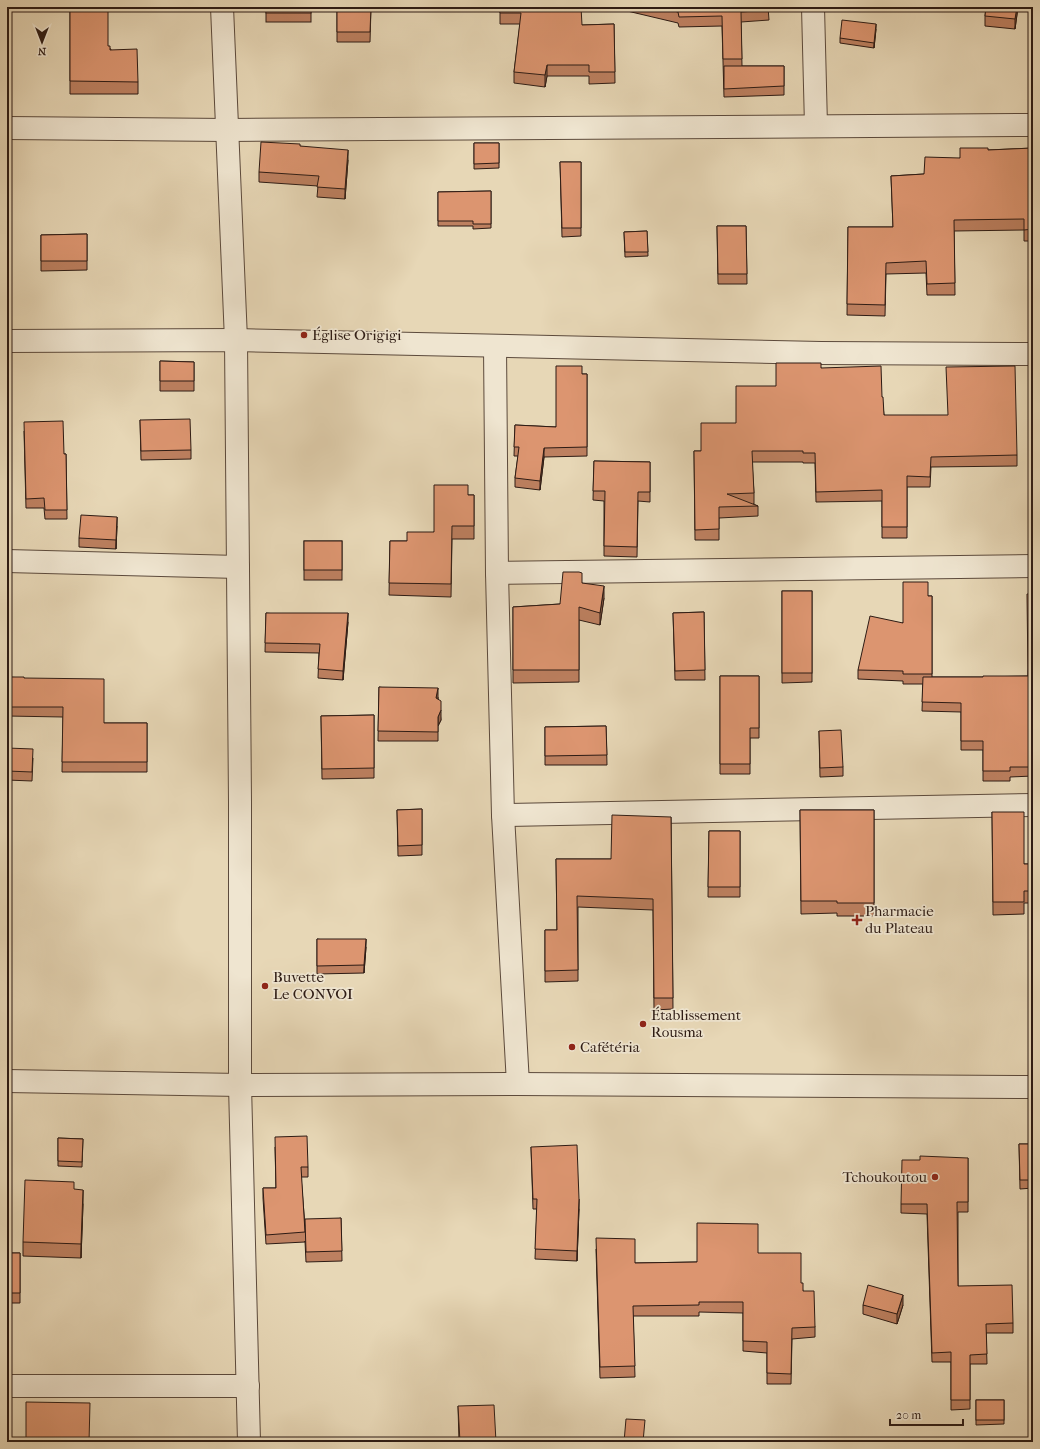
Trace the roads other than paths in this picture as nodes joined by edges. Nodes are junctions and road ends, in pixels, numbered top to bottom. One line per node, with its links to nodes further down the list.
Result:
1 (222, 7): 6 (street)
2 (813, 7): 4 (street)
3 (1033, 125): 4 (street)
4 (816, 126): 6 (street)
5 (7, 128): 6 (street)
6 (227, 130): 8 (street)
7 (7, 340): 8 (street)
8 (236, 340): 9 (street); 13 (street)
9 (495, 346): 10 (street); 14 (street)
10 (1033, 354)
11 (7, 561): 13 (street)
12 (1033, 566): 14 (street)
13 (238, 567): 19 (street)
14 (497, 573): 16 (street)
15 (1033, 805): 16 (street)
16 (503, 815): 18 (street)
17 (7, 1081): 19 (street)
18 (518, 1084): 19 (street); 20 (street)
19 (240, 1085): 22 (street)
20 (1033, 1086)
21 (7, 1386): 22 (street)
22 (248, 1386): 23 (street)
23 (249, 1442)

